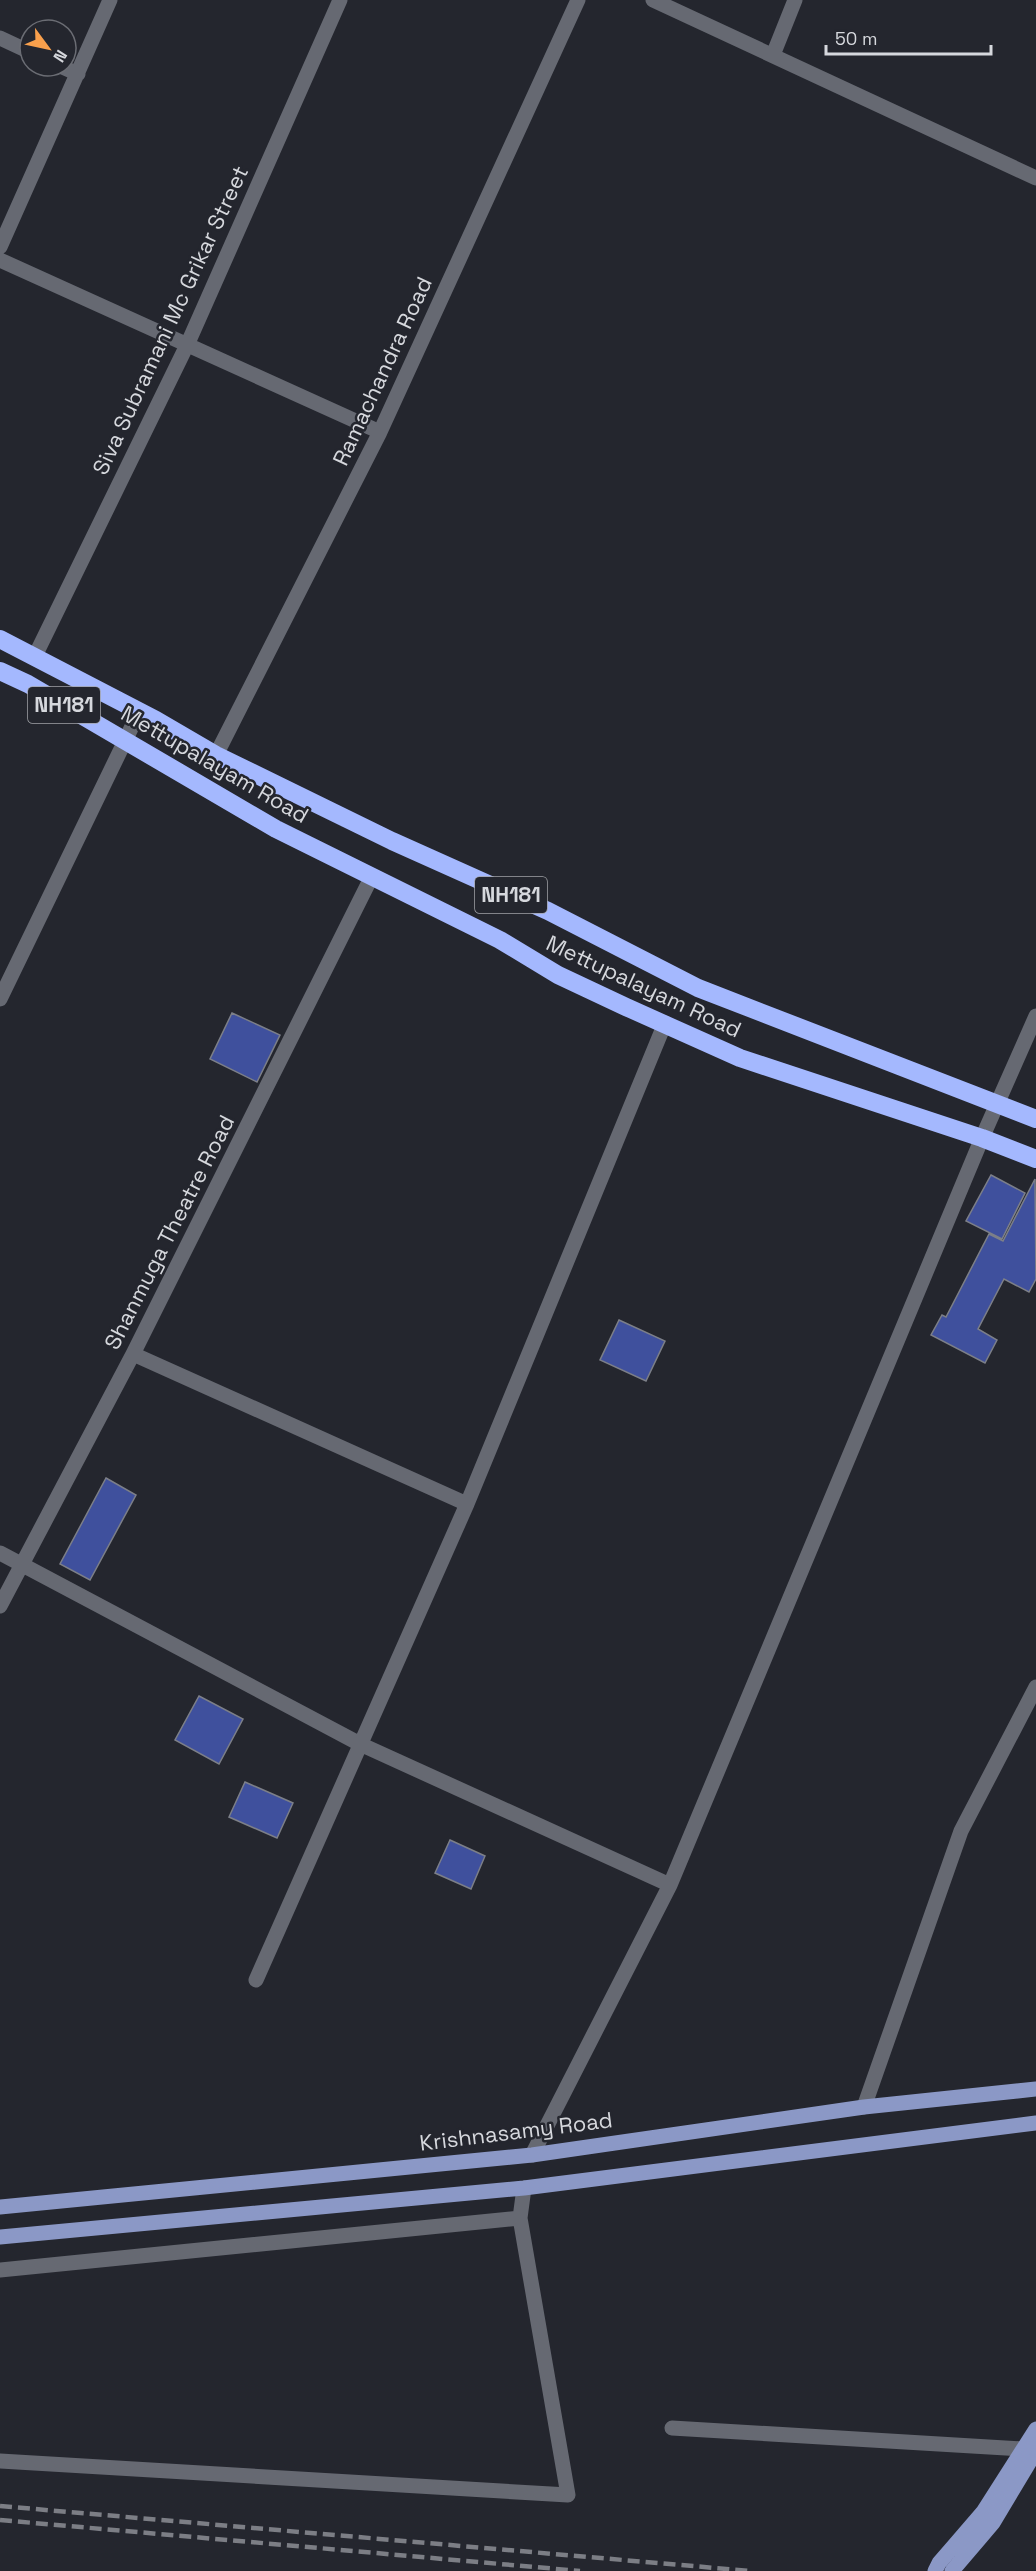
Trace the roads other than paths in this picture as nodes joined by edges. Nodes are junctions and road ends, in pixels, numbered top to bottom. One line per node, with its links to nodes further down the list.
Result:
1 (110, 0): 9 (street)
2 (340, 0): 14 (street, Siva Subramani Mc Grikar Street)
3 (578, 0): 15 (street, Ramachandra Road)
4 (653, 0): 8 (street)
5 (795, 0): 8 (street)
6 (0, 38): 7 (street)
7 (18, 46)
8 (772, 55): 11 (street)
9 (78, 74)
10 (76, 78): 12 (street)
11 (1036, 178)
12 (0, 247)
13 (0, 260): 14 (street)
14 (188, 343): 15 (street); 17 (street, Siva Subramani Mc Grikar Street)
15 (380, 432): 21 (street, Ramachandra Road)
16 (0, 639): 17 (highway, Mettupalayam Road / NH181)
17 (35, 656): 19 (highway, Mettupalayam Road / NH181)
18 (0, 671): 20 (highway, Mettupalayam Road / NH181)
19 (140, 712): 20 (street); 21 (highway, Mettupalayam Road / NH181)
20 (126, 741): 22 (highway, Mettupalayam Road / NH181); 23 (street)
21 (216, 755): 26 (highway, Mettupalayam Road / NH181)
22 (372, 876): 25 (highway, Mettupalayam Road / NH181); 30 (street, Shanmuga Theatre Road)
23 (0, 999)
24 (1036, 1016): 26 (street)
25 (665, 1023): 28 (highway, Mettupalayam Road / NH181); 31 (street)
26 (997, 1102): 27 (highway, Mettupalayam Road / NH181); 28 (street)
27 (1036, 1119)
28 (982, 1138): 29 (highway, Mettupalayam Road / NH181); 37 (street)
29 (1036, 1159)
30 (133, 1354): 31 (street); 33 (street, Shanmuga Theatre Road)
31 (467, 1504): 36 (street)
32 (0, 1553): 33 (street)
33 (23, 1564): 34 (street, Shanmuga Theatre Road); 36 (street)
34 (0, 1606)
35 (1036, 1687): 40 (street)
36 (360, 1744): 37 (street); 38 (street)
37 (670, 1885): 42 (street)
38 (256, 1980)
39 (1036, 2089): 40 (main road, Krishnasamy Road)
40 (864, 2107): 42 (main road, Krishnasamy Road)
41 (1036, 2123): 43 (main road)
42 (532, 2154): 44 (main road, Krishnasamy Road)
43 (524, 2188): 45 (street); 46 (main road)
44 (0, 2207)
45 (520, 2218): 47 (street); 51 (street)
46 (0, 2237)
47 (0, 2270)
48 (672, 2428): 50 (street)
49 (1036, 2429): 50 (main road)
50 (1030, 2450): 52 (main road); 53 (main road)
51 (0, 2461)
52 (935, 2571)
53 (952, 2571)

